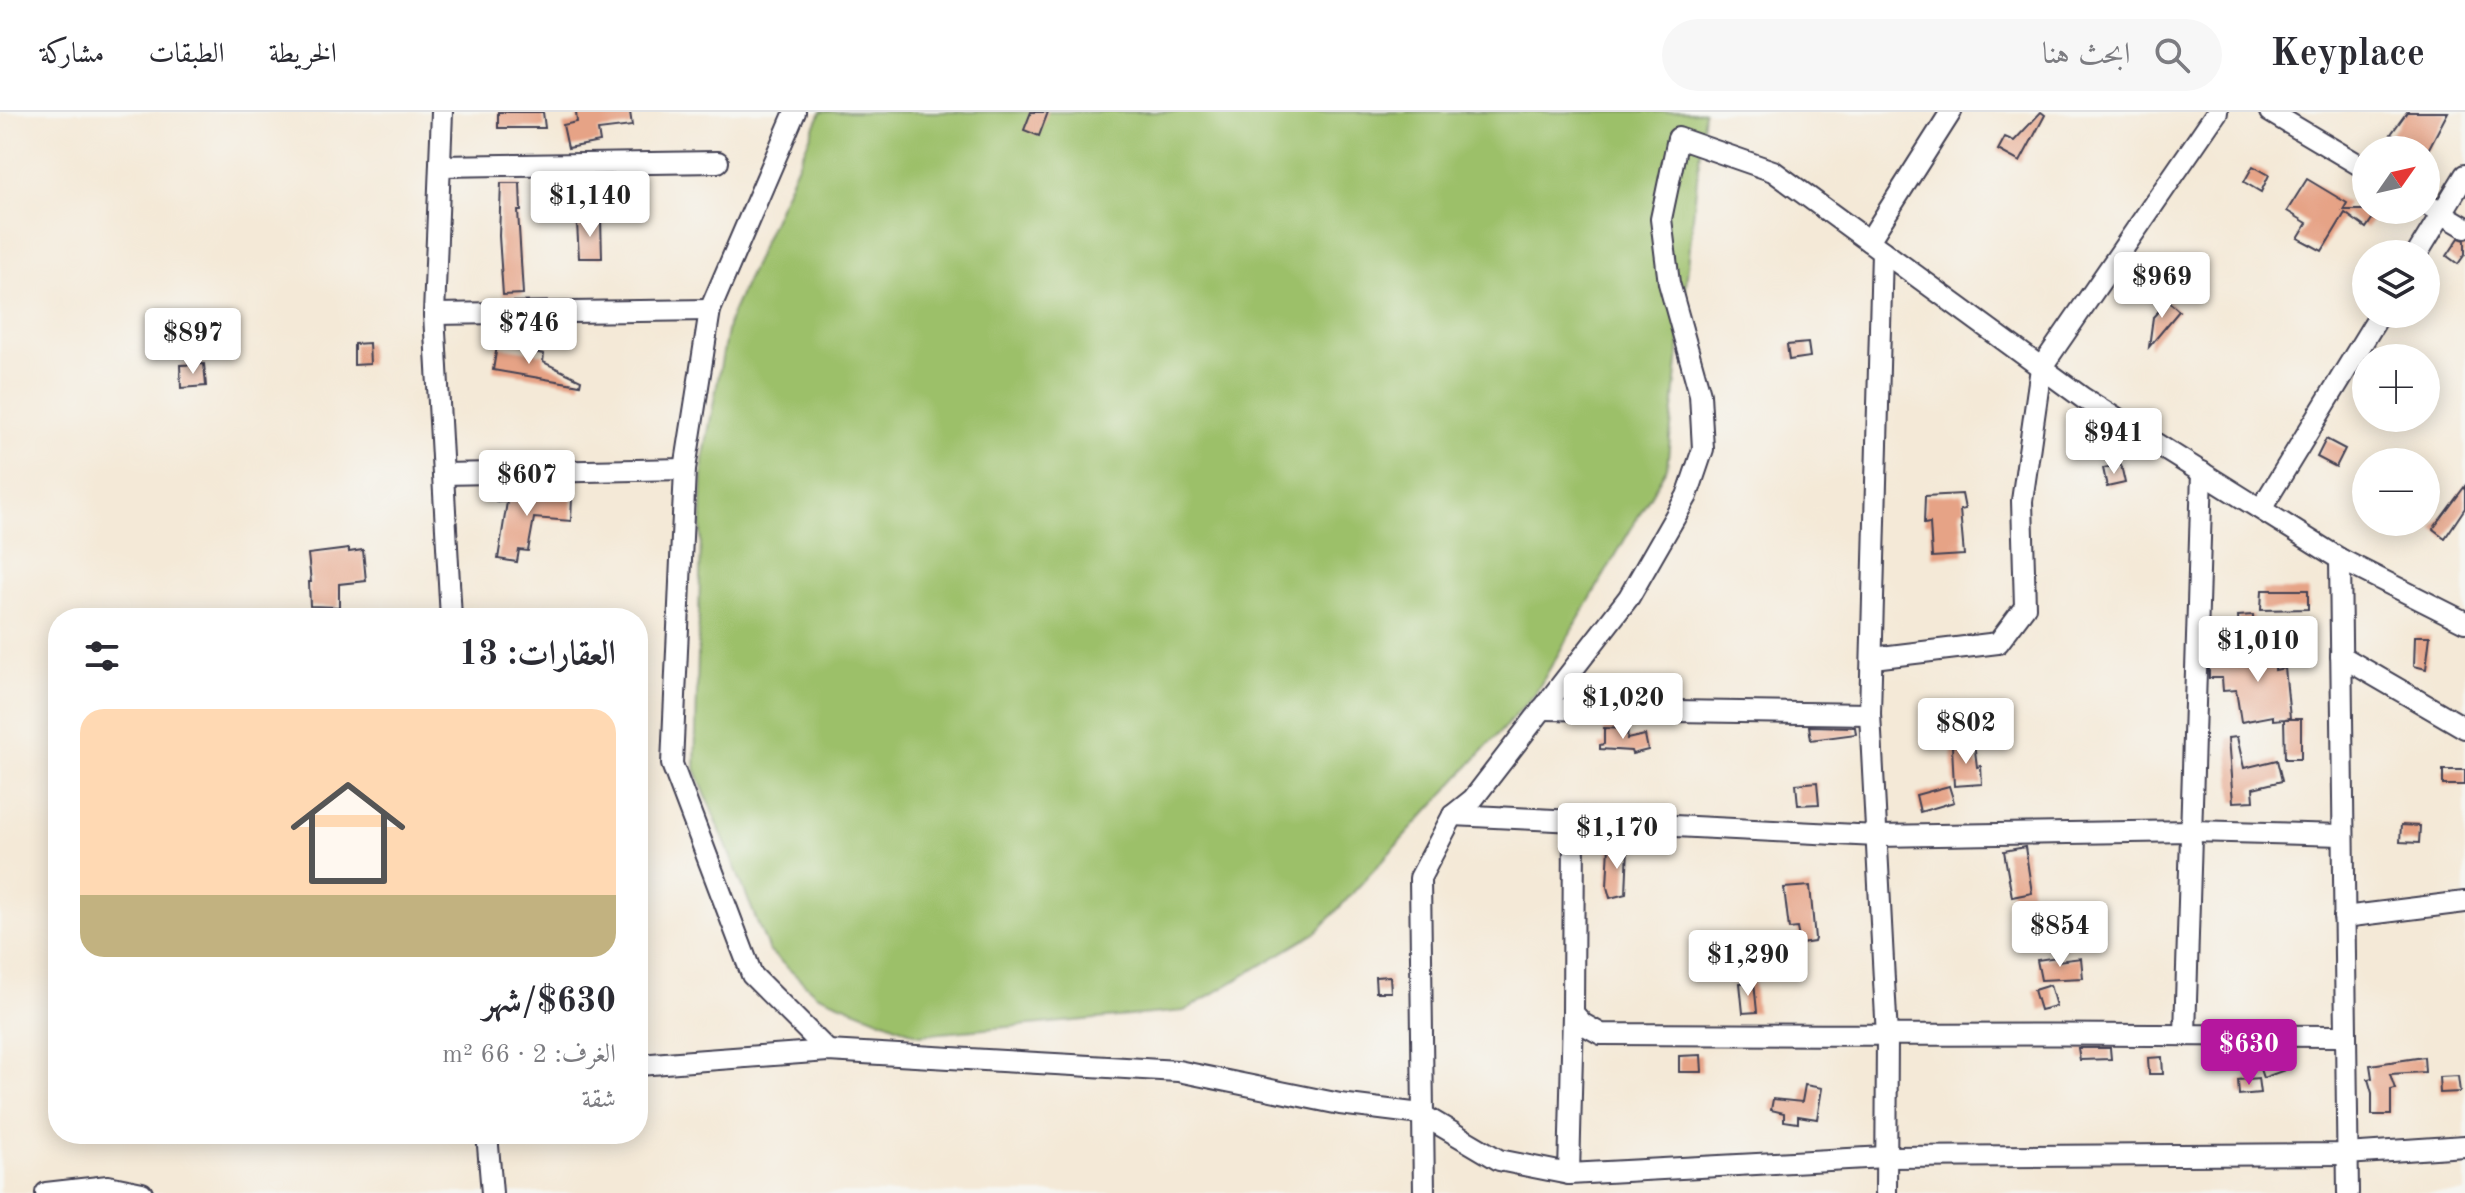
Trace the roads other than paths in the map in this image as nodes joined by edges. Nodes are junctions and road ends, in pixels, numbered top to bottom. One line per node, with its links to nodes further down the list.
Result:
1 (442, 112): 8 (street)
2 (795, 112): 14 (street)
3 (1951, 112): 13 (street)
4 (2217, 112): 17 (street)
5 (2270, 112): 6 (street)
6 (2352, 161)
7 (718, 162): 8 (street)
8 (440, 166): 15 (street)
9 (2465, 175): 10 (street)
10 (2440, 202)
11 (2440, 212): 12 (street)
12 (2465, 227)
13 (1876, 246): 17 (street); 26 (street); 27 (street)
14 (710, 310): 15 (street); 18 (street)
15 (434, 314): 20 (street)
16 (2371, 328): 21 (street)
17 (2041, 368): 19 (street); 26 (street)
18 (685, 469): 20 (street); 41 (street)
19 (2202, 472): 21 (street); 32 (street)
20 (443, 474): 23 (street)
21 (2261, 509): 22 (street)
22 (2340, 559): 24 (street); 25 (street)
23 (450, 608)
24 (2465, 622)
25 (2341, 656): 29 (street); 33 (street)
26 (1873, 658): 28 (street)
27 (1542, 709): 28 (street); 30 (street)
28 (1870, 714): 34 (street)
29 (2465, 728)
30 (1453, 815): 31 (street); 43 (street)
31 (1574, 821): 34 (street); 37 (street)
32 (2192, 831): 33 (street); 34 (street); 38 (street)
33 (2343, 835): 36 (street)
34 (1877, 836): 40 (street)
35 (2465, 902): 36 (street)
36 (2344, 917): 39 (street)
37 (1573, 1013): 40 (street); 48 (street)
38 (2185, 1034): 39 (street); 40 (street)
39 (2345, 1036): 46 (street)
40 (1887, 1037): 47 (street)
41 (828, 1051): 42 (street); 43 (street)
42 (648, 1064)
43 (1421, 1114): 48 (street); 52 (street)
44 (488, 1144): 51 (street)
45 (2465, 1146): 46 (street)
46 (2346, 1154): 47 (street); 54 (street)
47 (1885, 1157): 48 (street); 53 (street)
48 (1569, 1174)
49 (46, 1193): 50 (street)
50 (142, 1193)
51 (492, 1193)
52 (1424, 1193)
53 (1886, 1193)
54 (2348, 1193)

